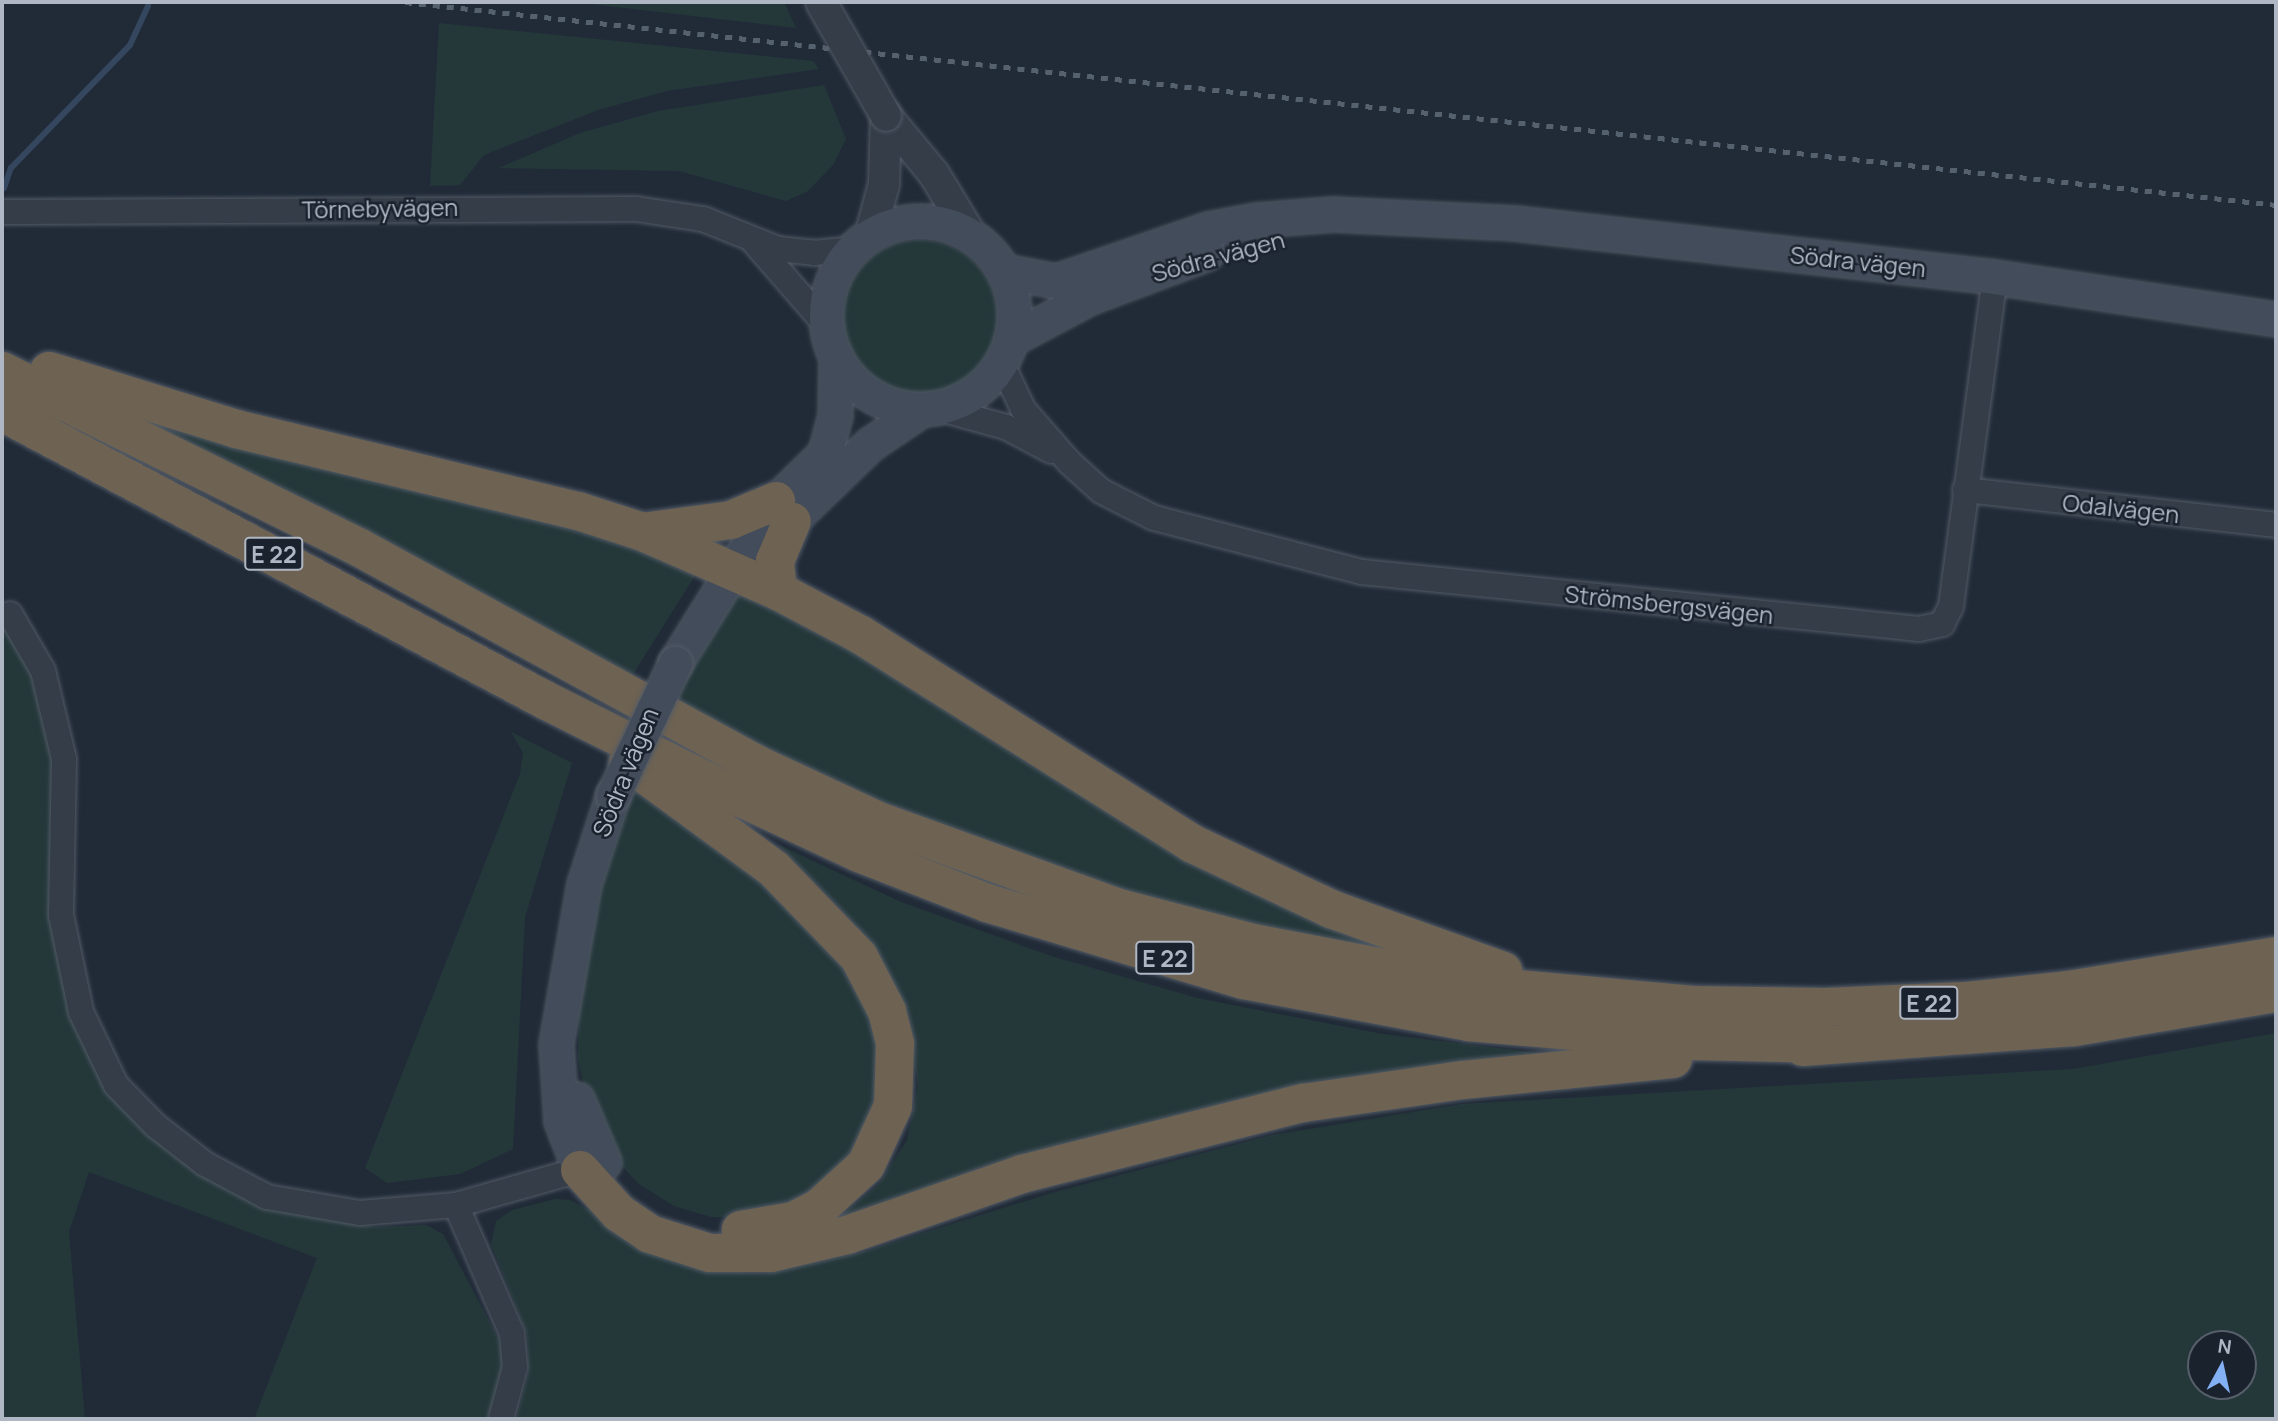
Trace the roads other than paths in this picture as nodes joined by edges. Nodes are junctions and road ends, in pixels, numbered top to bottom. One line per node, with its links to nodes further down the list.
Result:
1 (821, 2): 2 (street, bridge)
2 (886, 116): 5 (street); 6 (street)
3 (2, 212): 7 (street, Törnebyvägen)
4 (1438, 218): 8 (main road, Södra vägen); 9 (main road, Södra vägen); 12 (main road, Södra vägen)
5 (873, 236): 6 (main road); 7 (street, Törnebyvägen); 11 (main road)
6 (972, 237): 8 (main road)
7 (752, 241): 11 (street, Törnebyvägen)
8 (1003, 271): 12 (main road)
9 (1995, 277): 10 (main road, Södra vägen); 18 (street, Strömsbergsvägen)
10 (2276, 319)
11 (831, 342): 15 (main road); 19 (main road, Södra vägen)
12 (1006, 350): 15 (main road); 17 (street, Strömsbergsvägen)
13 (2, 356): 21 (highway)
14 (2, 371): 28 (highway, E 22)
15 (930, 409): 17 (street, Strömsbergsvägen); 19 (main road, Södra vägen)
16 (2, 412): 25 (highway, E 22)
17 (1069, 462): 18 (street, Strömsbergsvägen)
18 (1965, 490): 20 (street, Odalvägen)
19 (784, 511): 21 (highway); 22 (main road, Södra vägen); 23 (highway)
20 (2276, 525)
21 (643, 532): 22 (highway)
22 (734, 571): 23 (highway); 30 (main road, Södra vägen, bridge)
23 (778, 591): 28 (highway)
24 (10, 614): 31 (street)
25 (545, 700): 29 (highway, E 22); 30 (highway)
26 (2276, 956): 28 (highway, E 22)
27 (2276, 993): 29 (highway, E 22)
28 (1578, 996)
29 (1829, 1044): 30 (highway)
30 (592, 1166): 31 (street)
31 (456, 1205): 32 (street)
32 (501, 1419)

